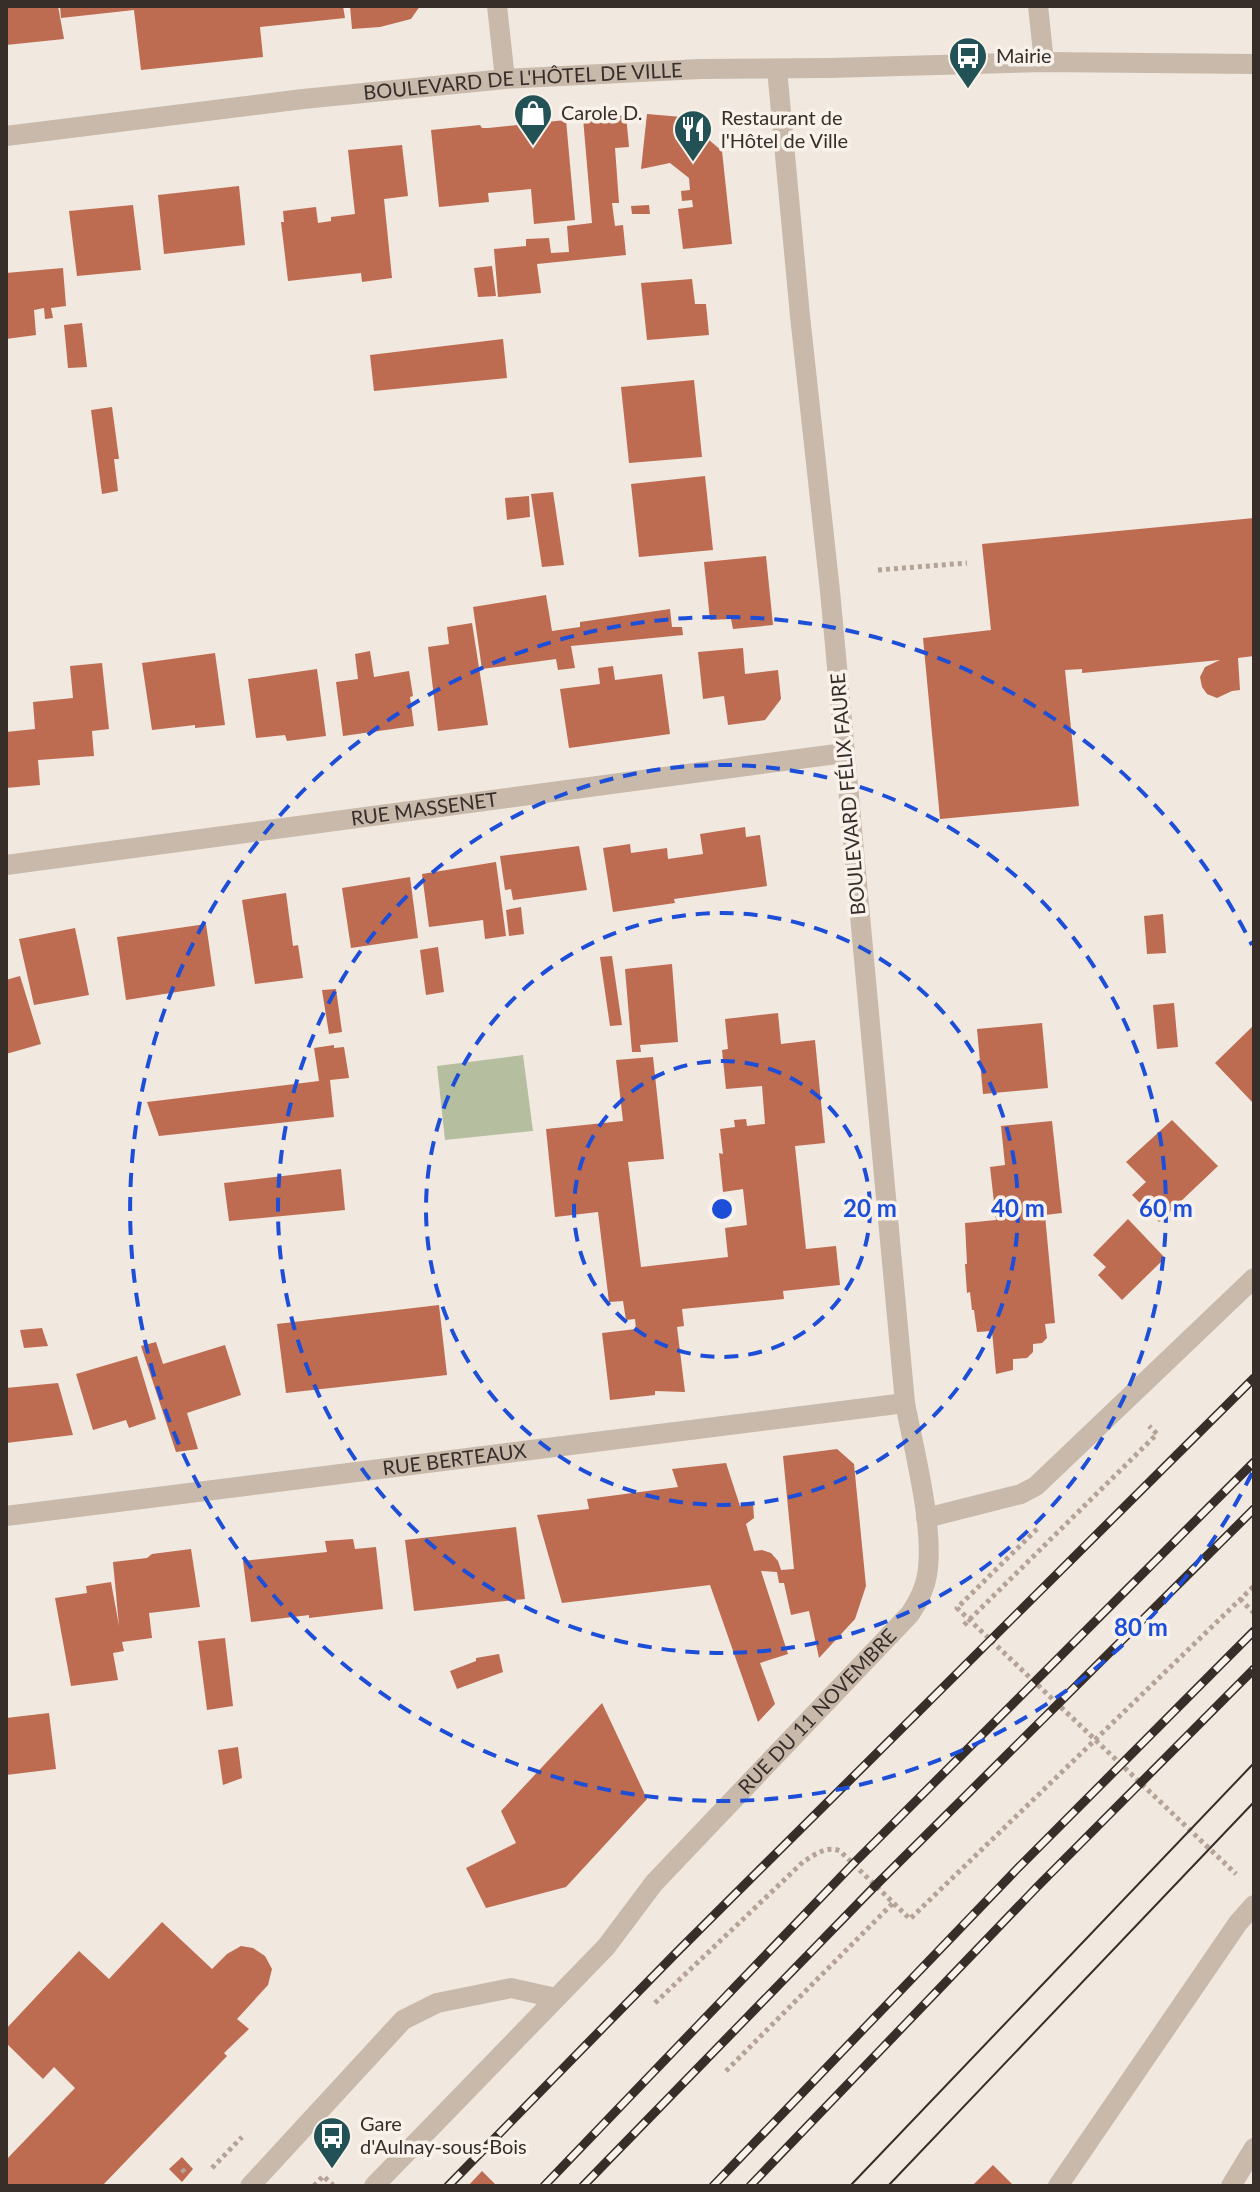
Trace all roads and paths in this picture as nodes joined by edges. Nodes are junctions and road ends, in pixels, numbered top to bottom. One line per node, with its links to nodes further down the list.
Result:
1 (497, 6): 6 (street)
2 (1038, 6): 3 (street)
3 (1044, 62): 4 (street, BOULEVARD DE L'HÔTEL DE VILLE); 5 (street, BOULEVARD DE L'HÔTEL DE VILLE)
4 (1254, 64)
5 (777, 69): 6 (street, BOULEVARD DE L'HÔTEL DE VILLE); 10 (street, BOULEVARD FÉLIX FAURE)
6 (505, 79): 7 (street, BOULEVARD DE L'HÔTEL DE VILLE)
7 (6, 136)
8 (967, 563): 9 (path)
9 (878, 570)
10 (844, 753): 11 (street, RUE MASSENET); 13 (street, BOULEVARD FÉLIX FAURE)
11 (6, 865)
12 (1254, 1278): 16 (street)
13 (905, 1403): 15 (street, RUE BERTEAUX); 16 (street, BOULEVARD FÉLIX FAURE)
14 (1145, 1422): 21 (path)
15 (6, 1516)
16 (926, 1518): 25 (street, RUE DU 11 NOVEMBRE)
17 (1045, 1520): 22 (path)
18 (1254, 1586): 19 (path)
19 (1240, 1599): 20 (path); 23 (path)
20 (1254, 1613)
21 (964, 1625)
22 (1243, 1880)
23 (893, 1903): 26 (path); 27 (path)
24 (1254, 1905): 37 (street)
25 (556, 1998): 34 (street); 36 (street, RUE DU 11 NOVEMBRE)
26 (655, 2003)
27 (726, 2071)
28 (243, 2135): 30 (path)
29 (1254, 2148): 38 (street)
30 (212, 2168)
31 (182, 2169): 32 (path)
32 (187, 2175)
33 (333, 2185): 35 (path)
34 (250, 2186)
35 (314, 2186)
36 (374, 2186)
37 (1058, 2186)
38 (1231, 2186)

